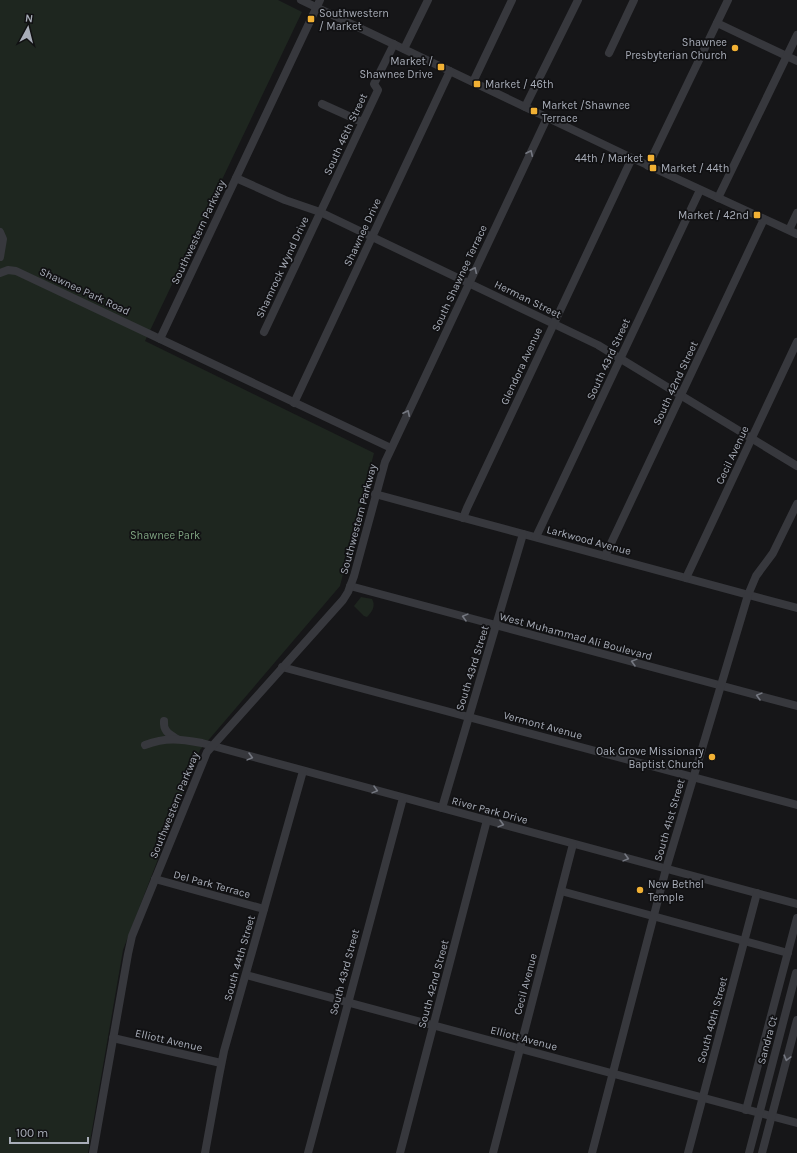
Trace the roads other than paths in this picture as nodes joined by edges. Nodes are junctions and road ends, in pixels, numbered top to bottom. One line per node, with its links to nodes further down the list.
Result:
1 (301, 0): 7 (street)
2 (428, 0): 11 (street)
3 (512, 0): 16 (street)
4 (578, 0): 18 (street)
5 (634, 0): 12 (street)
6 (728, 0): 8 (street)
7 (318, 4): 10 (street); 23 (street, Southwestern Parkway)
8 (717, 23): 13 (street); 22 (street)
9 (797, 35): 13 (street)
10 (394, 44): 11 (street); 20 (street, South 46th Street)
11 (404, 49): 15 (street)
12 (609, 53)
13 (787, 56): 14 (street); 25 (street)
14 (797, 61)
15 (450, 71): 16 (street); 32 (street, Shawnee Drive)
16 (473, 82): 18 (street)
17 (322, 104): 20 (street)
18 (525, 107): 19 (street)
19 (547, 118): 21 (street); 36 (street, South Shawnee Terrace, one-way to 19)
20 (362, 122): 26 (street, South 46th Street)
21 (632, 158): 22 (street); 37 (street, Glendora Avenue)
22 (648, 166): 24 (street)
23 (236, 178): 26 (street, Herman Street); 39 (street, Southwestern Parkway)
24 (700, 190): 25 (street); 41 (street, South 43rd Street)
25 (718, 198): 28 (street)
26 (320, 212): 32 (street, Herman Street); 38 (street, Shamrock Wynd Drive)
27 (797, 213): 29 (street)
28 (764, 219): 29 (street); 42 (street, South 42nd Street)
29 (789, 230): 31 (street)
30 (0, 232): 33 (street)
31 (797, 234)
32 (372, 237): 36 (street, Herman Street); 43 (street, Shawnee Drive)
33 (0, 257)
34 (0, 263): 35 (street)
35 (2, 272): 39 (street, Shawnee Park Road)
36 (468, 283): 37 (street, Herman Street); 45 (street, South Shawnee Terrace, one-way to 36)
37 (553, 323): 41 (street, Herman Street); 49 (street, Glendora Avenue)
38 (264, 332)
39 (160, 339): 43 (street)
40 (797, 342): 44 (street, Cecil Avenue)
41 (620, 359): 42 (street, Herman Street); 51 (street, South 43rd Street)
42 (681, 395): 44 (street, Herman Street); 52 (street, South 42nd Street)
43 (294, 403): 45 (street)
44 (752, 438): 46 (street, Herman Street); 53 (street, Cecil Avenue)
45 (390, 448): 47 (street, Southwestern Parkway)
46 (797, 466)
47 (375, 494): 49 (street, Larkwood Avenue); 54 (street, Southwestern Parkway)
48 (797, 504): 55 (street, South 41st Street)
49 (463, 518): 50 (street, Larkwood Avenue)
50 (523, 534): 51 (street, Larkwood Avenue); 57 (street, South 43rd Street)
51 (536, 537): 52 (street, Larkwood Avenue)
52 (605, 556): 53 (street, Larkwood Avenue)
53 (686, 578): 55 (street, Larkwood Avenue)
54 (350, 586): 57 (street, West Muhammad Ali Boulevard, one-way to 54); 58 (street, Southwestern Parkway)
55 (748, 595): 56 (street, Larkwood Avenue); 59 (street, South 41st Street)
56 (797, 608)
57 (496, 625): 59 (street, West Muhammad Ali Boulevard, one-way to 57); 61 (street, South 43rd Street)
58 (282, 667): 61 (street, Vermont Avenue); 65 (street, Southwestern Parkway)
59 (720, 686): 60 (street, West Muhammad Ali Boulevard, one-way to 59); 67 (street, South 41st Street)
60 (797, 706)
61 (469, 717): 67 (street, Vermont Avenue); 70 (street, South 43rd Street)
62 (164, 721): 63 (street, River Park Drive)
63 (178, 739): 64 (street, River Park Drive); 65 (street, River Park Drive)
64 (145, 745)
65 (212, 746): 66 (street, River Park Drive, one-way to 66); 74 (street, Southwestern Parkway)
66 (303, 771): 68 (street, River Park Drive, one-way to 68); 78 (street, South 44th Street)
67 (693, 777): 69 (street, Vermont Avenue); 73 (street, South 41st Street)
68 (403, 798): 70 (street, River Park Drive); 85 (street, South 43rd Street)
69 (797, 805)
70 (442, 808): 71 (street, River Park Drive)
71 (487, 820): 72 (street, River Park Drive, one-way to 72); 87 (street, South 42nd Street)
72 (573, 844): 73 (street, River Park Drive, one-way to 73); 75 (street, Cecil Avenue)
73 (666, 869): 76 (street, River Park Drive); 79 (street, South 41st Street)
74 (155, 879): 78 (street, Del Park Terrace); 88 (street, Southwestern Parkway)
75 (561, 891): 79 (street); 89 (street, Cecil Avenue)
76 (757, 893): 77 (street, River Park Drive); 81 (street, South 40th Street)
77 (797, 904)
78 (264, 910): 84 (street, South 44th Street)
79 (654, 916): 81 (street); 91 (street, South 41st Street)
80 (797, 918): 82 (street)
81 (744, 941): 82 (street); 92 (street, South 40th Street)
82 (788, 953): 93 (street)
83 (796, 973): 94 (street, Sandra Ct)
84 (246, 975): 85 (street, Elliott Avenue); 90 (street, South 44th Street)
85 (347, 1002): 87 (street, Elliott Avenue); 99 (street, South 43rd Street)
86 (797, 1020): 95 (street, one-way to 95)
87 (433, 1025): 89 (street, Elliott Avenue); 100 (street, South 42nd Street)
88 (113, 1038): 90 (street, Elliott Avenue); 97 (street, Southwestern Parkway)
89 (520, 1049): 91 (street, Elliott Avenue); 101 (street, Cecil Avenue)
90 (221, 1063): 98 (street, South 44th Street)
91 (613, 1074): 92 (street, Elliott Avenue); 102 (street, South 41st Street)
92 (703, 1098): 93 (street, Elliott Avenue); 103 (street, South 40th Street)
93 (746, 1110): 94 (street, Elliott Avenue)
94 (760, 1114): 95 (street, Elliott Avenue); 104 (street, Sandra Ct)
95 (772, 1117): 96 (street, Elliott Avenue); 105 (street)
96 (797, 1123)
97 (92, 1153)
98 (205, 1153)
99 (308, 1153)
100 (400, 1153)
101 (493, 1153)
102 (592, 1153)
103 (688, 1153)
104 (749, 1153)
105 (762, 1153)

